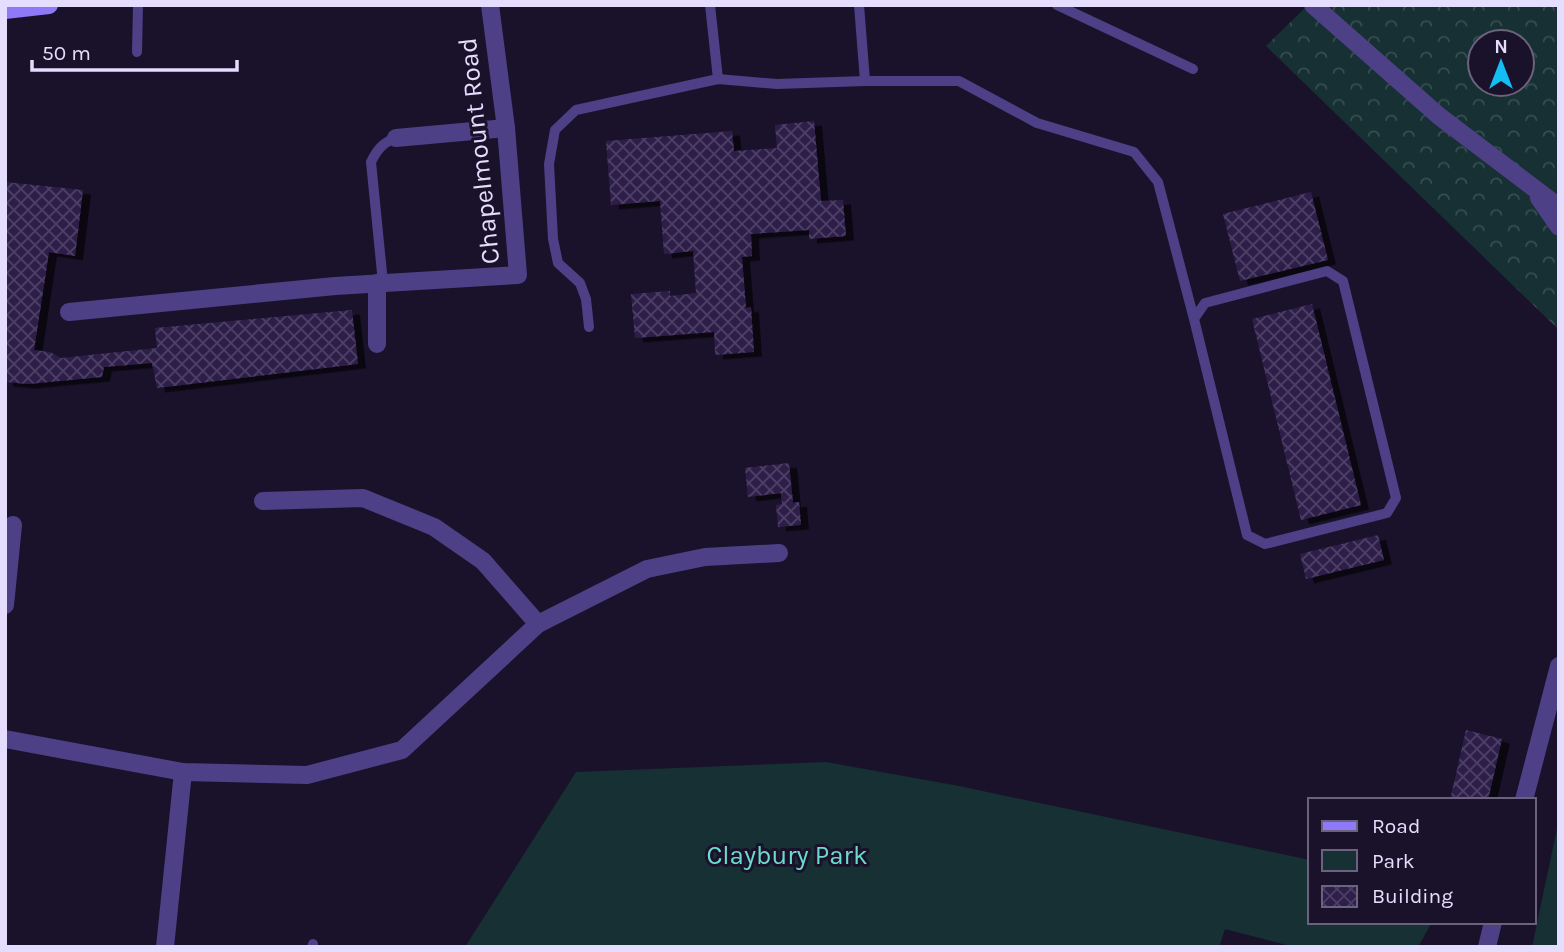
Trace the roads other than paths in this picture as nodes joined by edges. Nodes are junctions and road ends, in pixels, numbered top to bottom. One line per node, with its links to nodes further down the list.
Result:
1 (48, 5): 8 (main road)
2 (138, 5): 9 (lane)
3 (490, 5): 13 (street, Chapelmount Road)
4 (710, 5): 11 (lane)
5 (859, 5): 12 (lane)
6 (1057, 5): 10 (lane)
7 (1314, 5): 15 (street)
8 (5, 10)
9 (137, 52)
10 (1193, 69)
11 (718, 79): 12 (lane); 21 (lane)
12 (865, 80): 20 (lane)
13 (506, 128): 14 (street); 18 (street, Chapelmount Road)
14 (396, 138): 18 (lane)
15 (1532, 186): 16 (street); 17 (street)
16 (1559, 207)
17 (1559, 227)
18 (380, 283): 19 (street, Chapelmount Road); 22 (street)
19 (69, 312)
20 (1194, 319): 20 (lane)
21 (589, 327)
22 (377, 344)
23 (263, 501): 27 (street)
24 (13, 525): 26 (street)
25 (779, 553): 27 (street)
26 (5, 605)
27 (538, 624): 30 (street)
28 (1559, 666): 31 (street)
29 (5, 739): 30 (street)
30 (183, 772): 33 (street)
31 (1525, 798)
32 (1493, 924): 34 (street)
33 (165, 947)
34 (1487, 947)

